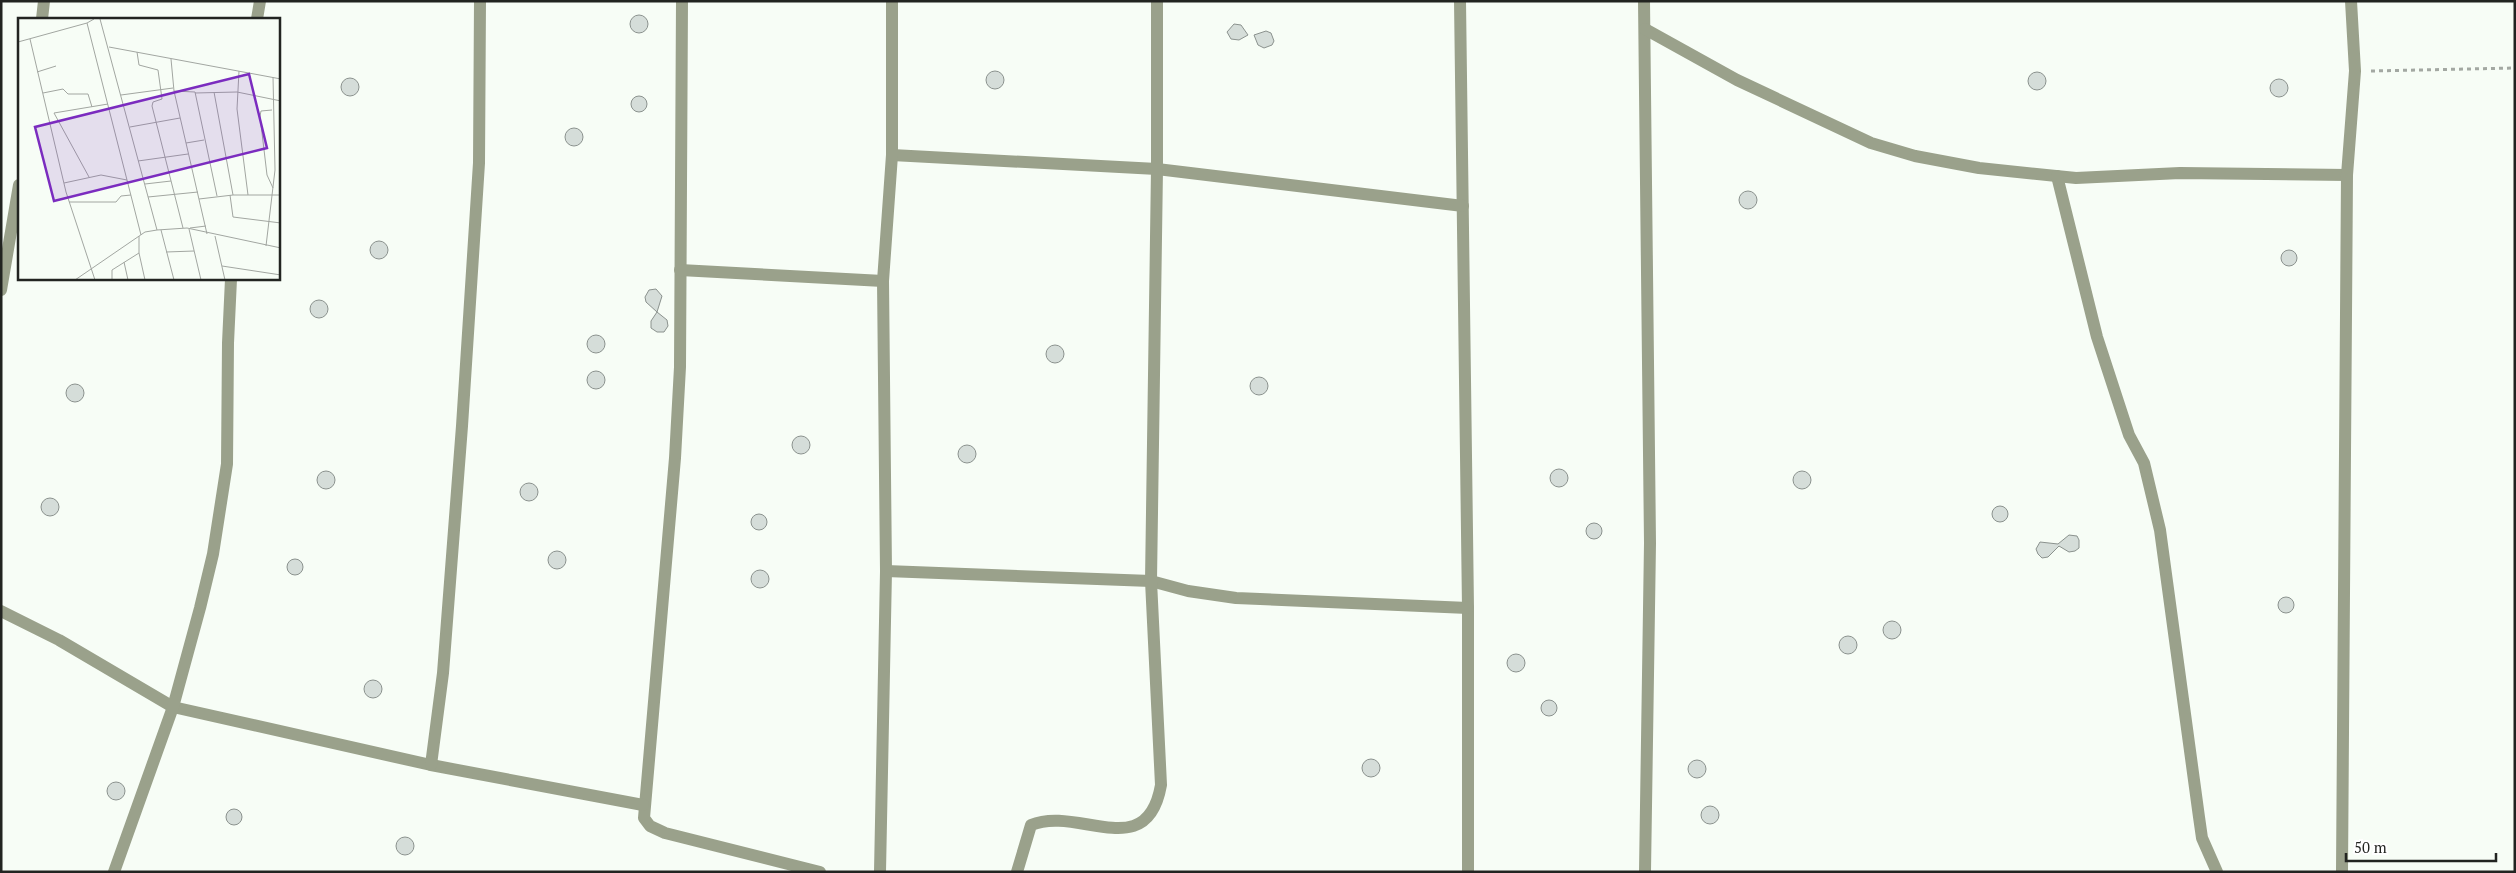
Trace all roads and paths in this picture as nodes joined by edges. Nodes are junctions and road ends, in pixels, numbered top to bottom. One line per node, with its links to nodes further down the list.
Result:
1 (44, 1): 10 (street)
2 (260, 1): 11 (street)
3 (480, 1): 30 (street)
4 (682, 1): 21 (street)
5 (892, 1): 15 (street)
6 (1157, 1): 16 (street)
7 (1460, 1): 20 (street)
8 (1644, 1): 12 (street)
9 (2351, 1): 14 (street)
10 (42, 18)
11 (257, 18)
12 (1645, 30): 18 (street); 37 (street)
13 (2515, 68): 14 (path)
14 (2355, 71): 17 (street)
15 (892, 155): 16 (street); 23 (street)
16 (1157, 169): 20 (street); 26 (street)
17 (2348, 175): 18 (street); 39 (street)
18 (2057, 176): 38 (street)
19 (18, 191): 24 (street)
20 (1463, 206): 27 (street)
21 (680, 270): 23 (street); 31 (street)
22 (231, 280): 29 (street)
23 (883, 281): 25 (street)
24 (1, 290)
25 (886, 571): 26 (street); 34 (street)
26 (1151, 581): 27 (street); 35 (street)
27 (1468, 608): 36 (street)
28 (1, 611): 29 (street)
29 (173, 707): 30 (street); 32 (street)
30 (431, 764): 31 (street)
31 (643, 806): 33 (street)
32 (114, 872)
33 (820, 872)
34 (880, 872)
35 (1017, 872)
36 (1468, 872)
37 (1645, 872)
38 (2217, 872)
39 (2342, 872)

